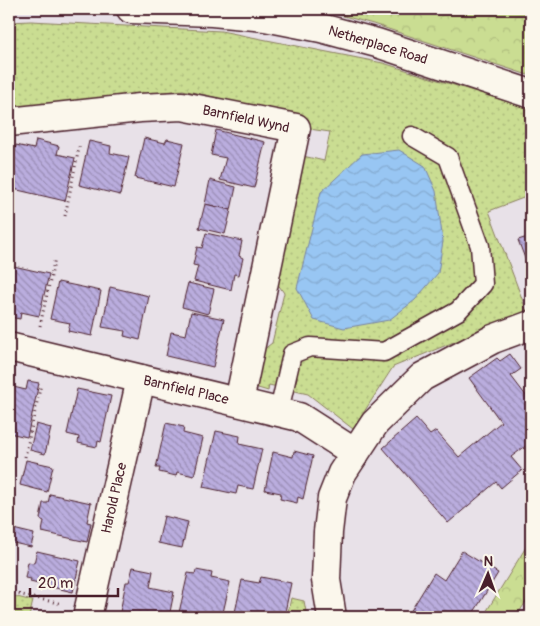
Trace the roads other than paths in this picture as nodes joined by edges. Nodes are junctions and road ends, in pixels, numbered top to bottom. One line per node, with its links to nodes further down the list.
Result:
1 (131, 9): 2 (street, Netherplace Road)
2 (531, 94)
3 (9, 122): 8 (street, Barnfield Wynd)
4 (412, 136): 9 (lane)
5 (531, 325): 10 (street)
6 (22, 350): 7 (street, Barnfield Place)
7 (141, 379): 8 (street, Barnfield Place); 11 (street, Harold Place)
8 (239, 402): 9 (street, Barnfield Place)
9 (279, 412): 10 (street, Barnfield Place)
10 (355, 453): 12 (street)
11 (88, 614)
12 (332, 617)

